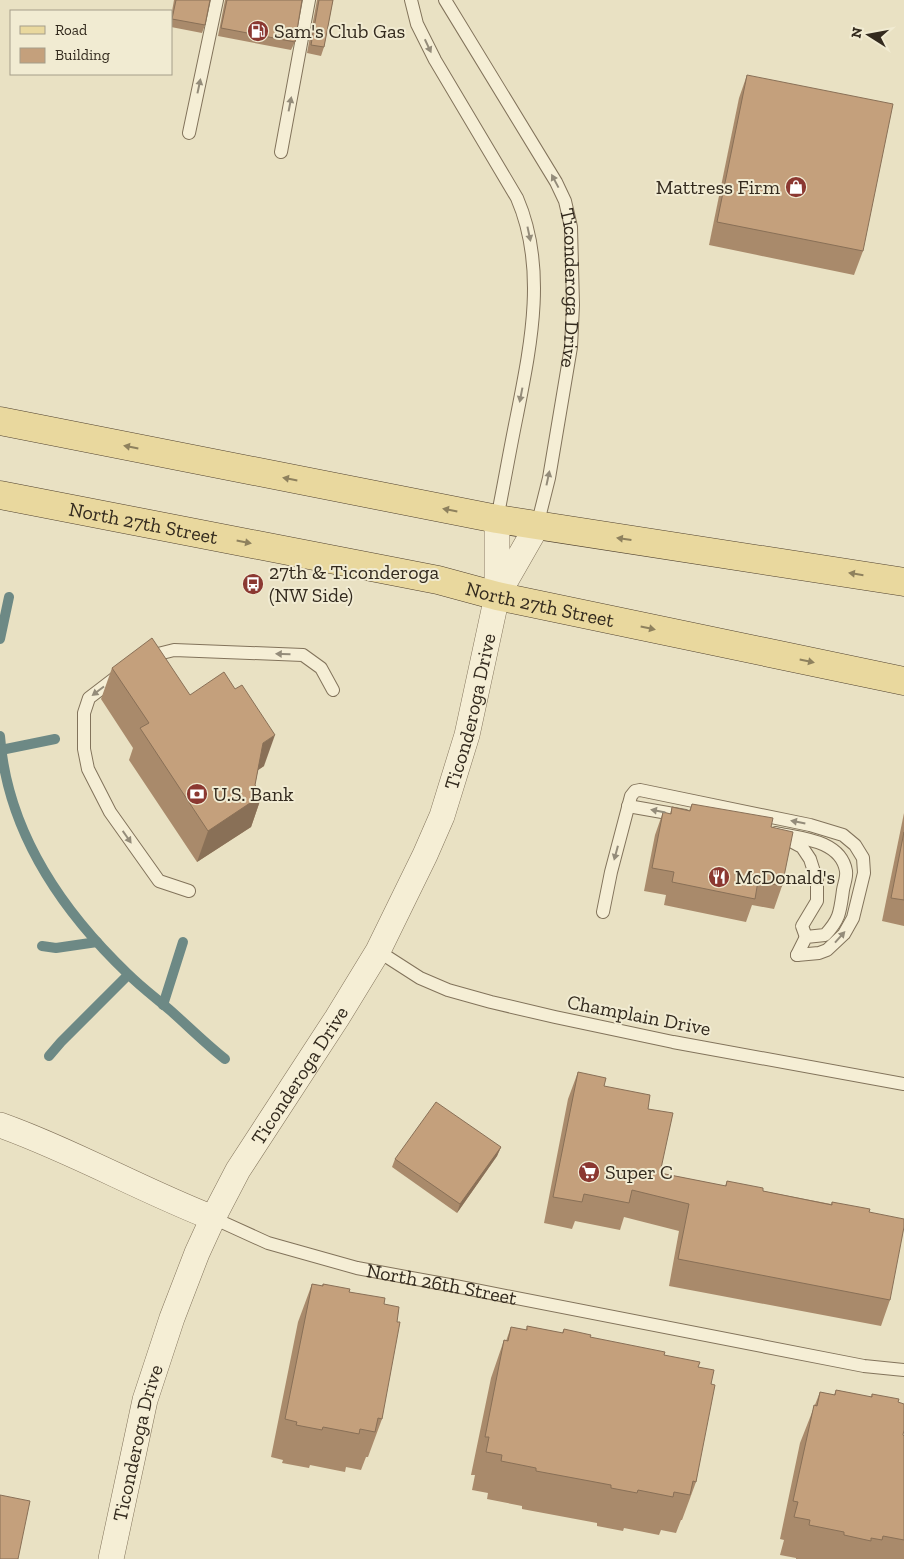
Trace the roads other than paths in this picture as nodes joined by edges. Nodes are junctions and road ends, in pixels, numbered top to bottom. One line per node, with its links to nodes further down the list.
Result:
1 (217, 0): 7 (lane, one-way to 1)
2 (309, 0): 8 (lane, one-way to 2)
3 (412, 0): 11 (lane, Ticonderoga Drive, one-way to 11)
4 (446, 0): 6 (lane, Ticonderoga Drive)
5 (456, 0): 6 (lane)
6 (465, 34): 12 (lane, Ticonderoga Drive, one-way to 6)
7 (189, 133)
8 (281, 152)
9 (0, 421): 11 (main road, one-way to 9)
10 (0, 494): 14 (main road, North 27th Street, one-way to 14)
11 (498, 519): 12 (main road); 14 (street, Ticonderoga Drive)
12 (537, 526): 13 (main road, one-way to 12); 14 (street, Ticonderoga Drive)
13 (904, 582)
14 (497, 596): 15 (main road, North 27th Street, one-way to 15); 24 (street, Ticonderoga Drive)
15 (904, 681)
16 (333, 690): 21 (lane, one-way to 21)
17 (628, 806): 18 (lane, one-way to 17); 22 (lane, one-way to 22); 23 (lane, one-way to 17)
18 (694, 818)
19 (759, 830): 20 (lane)
20 (778, 833): 23 (lane); 23 (lane)
21 (189, 891)
22 (603, 912)
23 (806, 937)
24 (378, 952): 25 (lane, Champlain Drive); 27 (street, Ticonderoga Drive)
25 (904, 1084)
26 (0, 1125): 27 (street, North 26th Street)
27 (213, 1218): 28 (lane, North 26th Street); 29 (street, Ticonderoga Drive)
28 (904, 1370)
29 (111, 1559)

